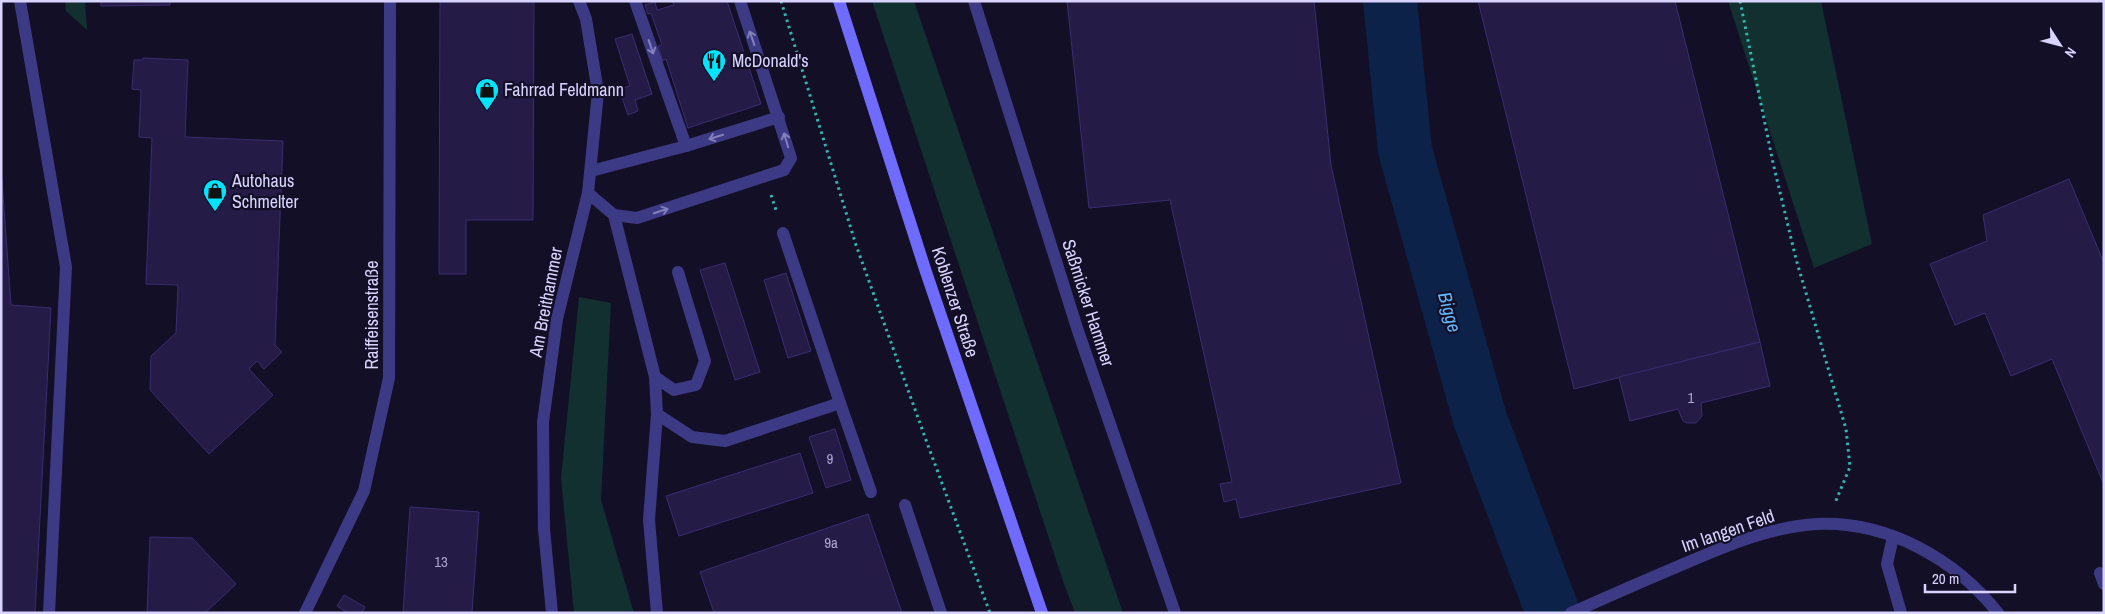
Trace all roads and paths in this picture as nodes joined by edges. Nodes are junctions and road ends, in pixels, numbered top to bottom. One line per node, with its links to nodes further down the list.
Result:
1 (20, 1): 24 (street)
2 (390, 1): 25 (street, Raiffeisenstraße)
3 (579, 1): 12 (street, Am Breithammer)
4 (635, 1): 11 (street, one-way to 11)
5 (740, 1): 10 (street, one-way to 5)
6 (781, 1): 29 (path)
7 (839, 1): 30 (main road, Koblenzer Straße)
8 (974, 1): 31 (street, Saßmicker Hammer)
9 (1740, 1): 22 (path)
10 (779, 117): 11 (street, one-way to 11); 14 (street, one-way to 10)
11 (686, 146): 12 (street)
12 (590, 171): 13 (street, Am Breithammer)
13 (588, 193): 14 (street); 26 (street, Am Breithammer)
14 (614, 215): 17 (street)
15 (783, 233): 18 (street)
16 (678, 272): 17 (street)
17 (655, 377): 19 (street)
18 (840, 403): 19 (street); 20 (street)
19 (656, 414): 27 (street)
20 (871, 492)
21 (905, 505): 28 (street)
22 (1826, 525): 23 (street, Im langen Feld); 32 (street, Im langen Feld)
23 (1893, 537): 33 (street); 34 (street, Im langen Feld)
24 (49, 613)
25 (305, 613)
26 (552, 613)
27 (657, 613)
28 (941, 613)
29 (990, 613)
30 (1042, 613)
31 (1175, 613)
32 (1571, 613)
33 (1900, 613)
34 (1998, 613)

